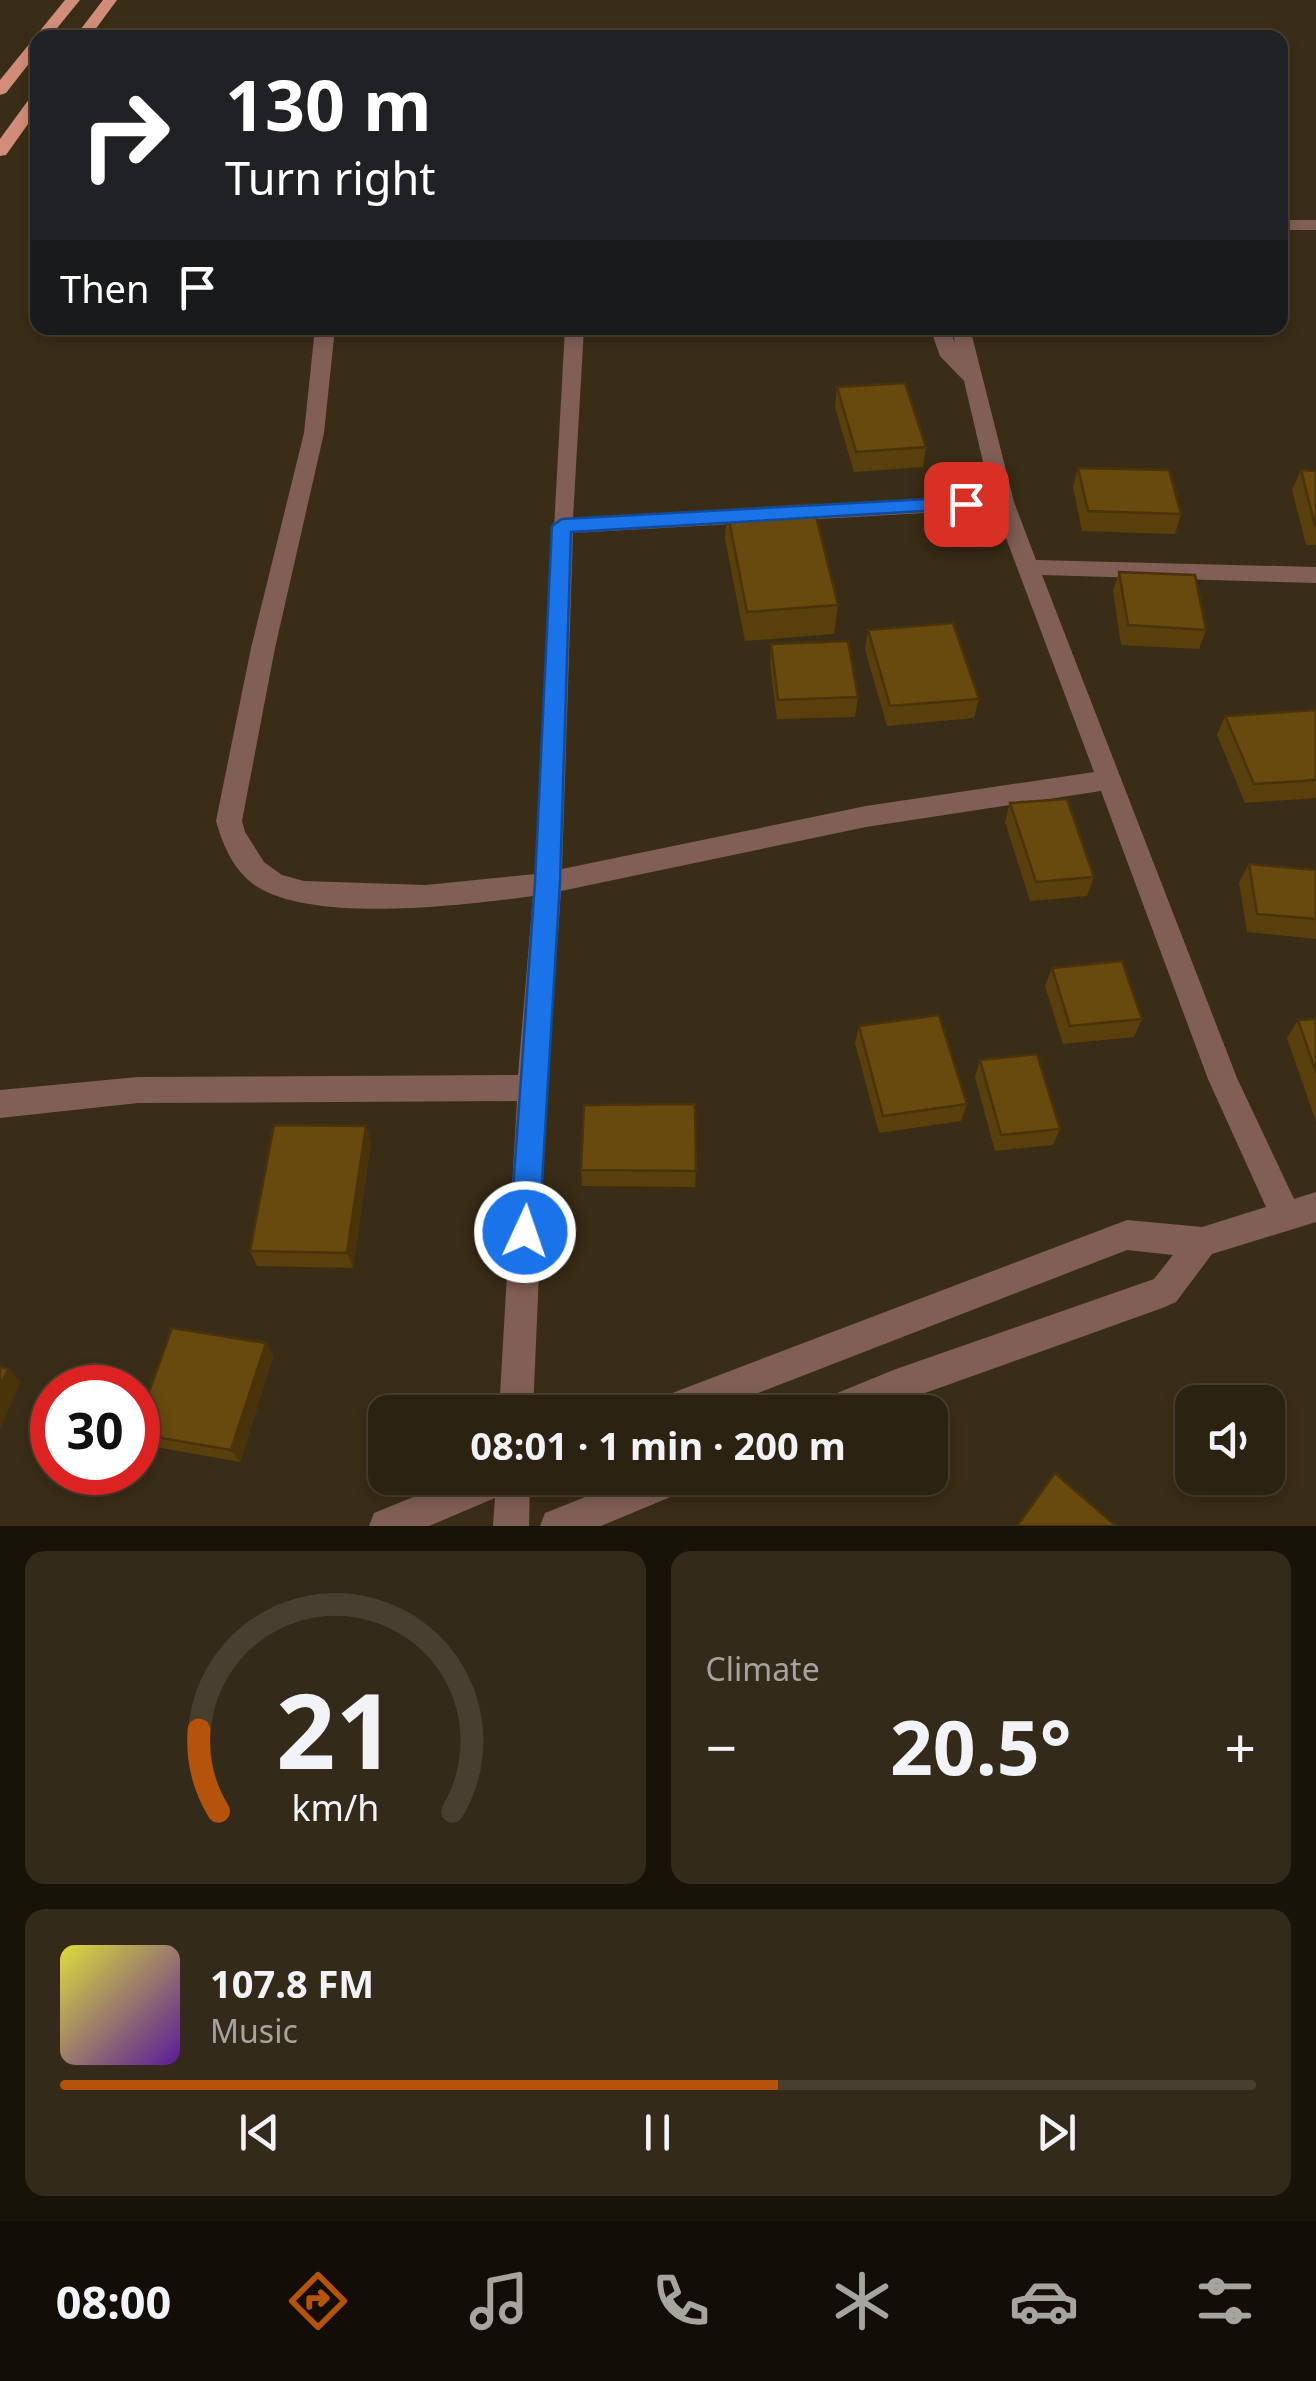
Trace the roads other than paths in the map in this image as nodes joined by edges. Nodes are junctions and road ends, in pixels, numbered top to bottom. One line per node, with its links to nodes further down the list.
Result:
1 (72, 0): 3 (main road)
2 (110, 0): 4 (main road)
3 (47, 30)
4 (87, 30)
5 (30, 51): 6 (main road)
6 (0, 90)
7 (30, 109): 8 (main road)
8 (0, 151)
9 (1288, 225): 10 (street)
10 (1316, 225)
11 (324, 335): 21 (street)
12 (574, 335): 17 (street)
13 (942, 335): 15 (street)
14 (963, 335): 15 (street)
15 (972, 379): 16 (street)
16 (1003, 502): 17 (street); 18 (street)
17 (562, 526): 21 (street)
18 (1030, 568): 19 (street); 20 (street)
19 (1316, 575)
20 (1108, 780): 21 (street); 25 (street)
21 (548, 882): 22 (street)
22 (532, 1088): 23 (street); 27 (street)
23 (0, 1104)
24 (1316, 1207): 25 (street)
25 (1285, 1216): 26 (street)
26 (1202, 1242): 28 (street); 29 (street)
27 (517, 1395)
28 (711, 1395)
29 (874, 1395)
30 (460, 1495): 33 (street)
31 (513, 1495): 34 (street)
32 (634, 1495): 35 (street)
33 (387, 1526)
34 (512, 1526)
35 (558, 1526)

